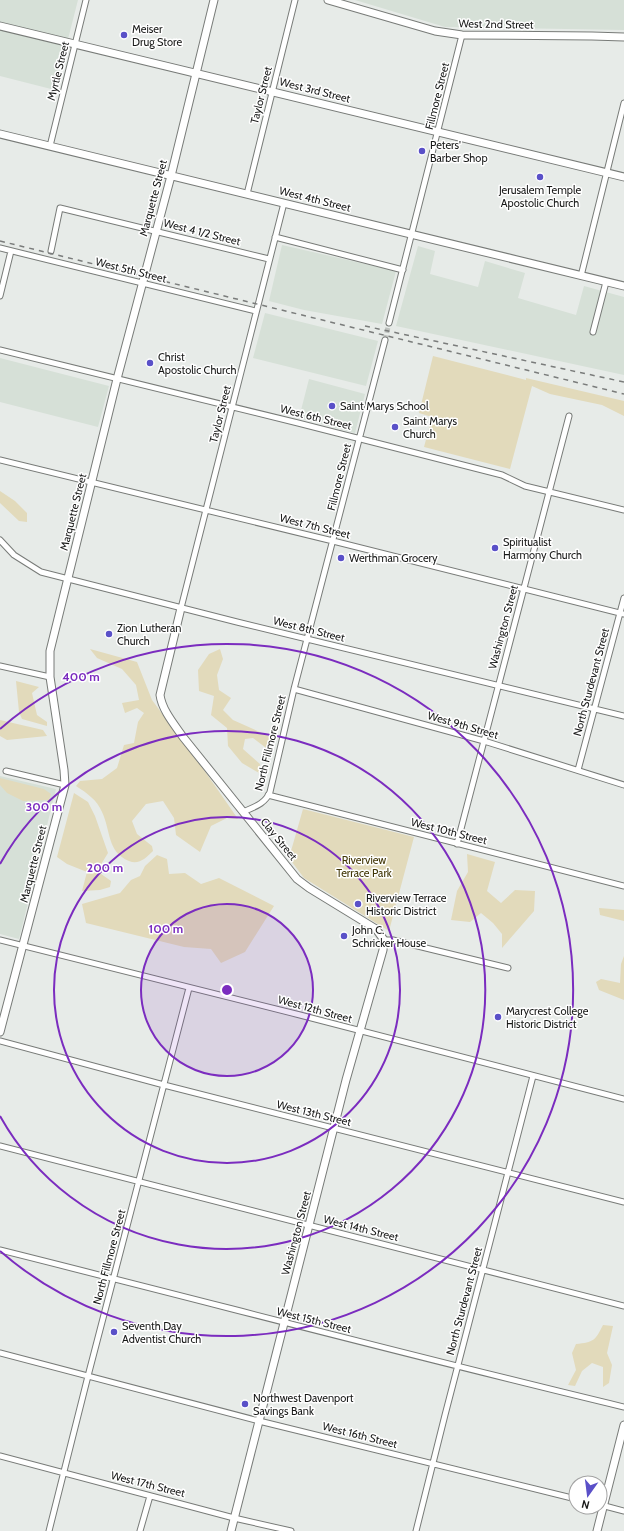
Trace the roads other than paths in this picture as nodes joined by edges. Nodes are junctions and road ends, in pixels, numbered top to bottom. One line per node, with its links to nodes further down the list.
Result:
1 (86, 0): 8 (street, Myrtle Street)
2 (214, 0): 9 (street, Marquette Street)
3 (296, 0): 10 (street, Taylor Street)
4 (328, 0): 6 (street, West 2nd Street)
5 (0, 26): 8 (street, West 3rd Street)
6 (462, 35): 7 (street, West 2nd Street); 12 (street, Fillmore Street)
7 (624, 38)
8 (74, 44): 9 (street, West 3rd Street); 14 (street, Myrtle Street)
9 (196, 73): 10 (street, West 3rd Street); 16 (street, Marquette Street)
10 (273, 92): 12 (street, West 3rd Street); 18 (street, Taylor Street)
11 (624, 103): 15 (street)
12 (438, 132): 15 (street, West 3rd Street); 21 (street, Fillmore Street)
13 (0, 134): 14 (street, West 4th Street)
14 (50, 146): 16 (street, West 4th Street)
15 (607, 173): 17 (street, West 3rd Street); 28 (street)
16 (171, 176): 18 (street, West 4th Street); 20 (street, Marquette Street)
17 (624, 177)
18 (247, 194): 19 (street, West 4th Street)
19 (284, 203): 21 (street, West 4th Street); 22 (street, Taylor Street)
20 (156, 231): 25 (street, West 4 1/2 Street); 26 (street, West 4 1/2 Street); 30 (street, Marquette Street)
21 (412, 234): 27 (street, Fillmore Street); 28 (street, West 4th Street)
22 (275, 237): 26 (street, Taylor Street); 27 (street)
23 (0, 248): 24 (street, West 5th Street)
24 (11, 251): 30 (street, West 5th Street); 32 (street)
25 (51, 251)
26 (269, 259): 33 (street, Taylor Street)
27 (403, 270): 34 (street, Fillmore Street)
28 (581, 276): 29 (street, West 4th Street)
29 (606, 282): 31 (street, West 4th Street); 35 (street)
30 (142, 283): 33 (street, West 5th Street); 38 (street, Marquette Street)
31 (624, 286)
32 (0, 296)
33 (256, 311): 39 (street, Taylor Street)
34 (389, 323)
35 (593, 332)
36 (385, 340): 41 (street, Fillmore Street)
37 (0, 350): 38 (street, West 6th Street)
38 (117, 379): 39 (street, West 6th Street); 43 (street, Marquette Street)
39 (232, 407): 41 (street, West 6th Street); 45 (street, Taylor Street)
40 (569, 416): 44 (street, Washington Street)
41 (359, 438): 44 (street, West 6th Street); 48 (street, Fillmore Street)
42 (0, 460): 43 (street, West 7th Street)
43 (92, 482): 45 (street, West 7th Street); 49 (street, Marquette Street)
44 (550, 492): 46 (street, West 6th Street); 50 (street, Washington Street)
45 (206, 510): 48 (street, West 7th Street); 52 (street, Taylor Street)
46 (624, 510)
47 (0, 540): 49 (street, West 8th Street)
48 (333, 541): 50 (street, West 7th Street); 54 (street, Fillmore Street)
49 (68, 579): 52 (street, West 8th Street); 56 (street, Marquette Street)
50 (525, 589): 53 (street, West 7th Street); 57 (street, Washington Street)
51 (624, 598): 53 (street, North Sturdevant Street)
52 (182, 608): 54 (street, West 8th Street); 67 (street, Clay Street)
53 (622, 613): 59 (street, North Sturdevant Street)
54 (307, 639): 57 (street, West 8th Street); 58 (street, Fillmore Street)
55 (0, 666): 56 (street)
56 (50, 677): 64 (street, Marquette Street)
57 (498, 685): 59 (street, West 8th Street); 61 (street, Washington Street)
58 (294, 689): 61 (street, West 9th Street); 66 (street, North Fillmore Street)
59 (594, 709): 60 (street, West 8th Street); 62 (street, North Sturdevant Street)
60 (624, 716)
61 (484, 740): 62 (street, West 9th Street); 68 (street, Washington Street)
62 (578, 770): 65 (street, West 9th Street)
63 (6, 771): 64 (street)
64 (65, 785): 72 (street, Marquette Street)
65 (624, 785)
66 (268, 795): 67 (street, North Fillmore Street); 68 (street, West 10th Street)
67 (242, 812): 71 (street, Clay Street)
68 (457, 844): 69 (street, West 10th Street)
69 (624, 886)
70 (0, 940): 72 (street, West 12th Street)
71 (384, 940): 73 (street); 75 (street, Washington Street)
72 (23, 945): 74 (street, West 12th Street); 76 (street, Marquette Street)
73 (508, 968)
74 (189, 988): 75 (street, West 12th Street); 79 (street, North Fillmore Street)
75 (359, 1031): 78 (street, West 12th Street); 81 (street, Washington Street)
76 (0, 1032)
77 (0, 1041): 79 (street, West 13th Street)
78 (533, 1076): 80 (street, West 12th Street); 83 (street, North Sturdevant Street)
79 (164, 1085): 81 (street, West 13th Street); 84 (street, North Fillmore Street)
80 (624, 1100)
81 (334, 1129): 83 (street, West 13th Street); 86 (street, Washington Street)
82 (0, 1146): 84 (street, West 14th Street)
83 (508, 1173): 85 (street, West 13th Street); 88 (street, North Sturdevant Street)
84 (140, 1181): 86 (street, West 14th Street); 89 (street, North Fillmore Street)
85 (624, 1202)
86 (310, 1225): 88 (street, West 14th Street); 91 (street, Washington Street)
87 (0, 1250): 89 (street, West 15th Street)
88 (483, 1269): 90 (street, West 14th Street); 93 (street, North Sturdevant Street)
89 (114, 1278): 91 (street, West 15th Street); 94 (street, North Fillmore Street)
90 (624, 1306)
91 (284, 1323): 93 (street, West 15th Street); 96 (street, Washington Street)
92 (0, 1352): 94 (street, West 16th Street)
93 (457, 1366): 95 (street, West 15th Street); 99 (street, North Sturdevant Street)
94 (88, 1376): 96 (street, West 16th Street); 100 (street, North Fillmore Street)
95 (624, 1408)
96 (259, 1421): 99 (street, West 16th Street); 107 (street, Washington Street)
97 (624, 1426): 101 (street)
98 (0, 1456): 100 (street, West 17th Street)
99 (433, 1464): 103 (street, West 16th Street); 112 (street, North Sturdevant Street)
100 (64, 1473): 102 (street, West 17th Street); 108 (street, North Fillmore Street)
101 (608, 1484)
102 (150, 1496): 107 (street, West 17th Street); 109 (street)
103 (568, 1497)
104 (608, 1507): 105 (street)
105 (624, 1511)
106 (600, 1515): 113 (street)
107 (234, 1518): 110 (street, Washington Street); 111 (street, West 17th Street)
108 (49, 1531)
109 (140, 1531)
110 (231, 1531)
111 (291, 1531)
112 (416, 1531)
113 (597, 1531)

